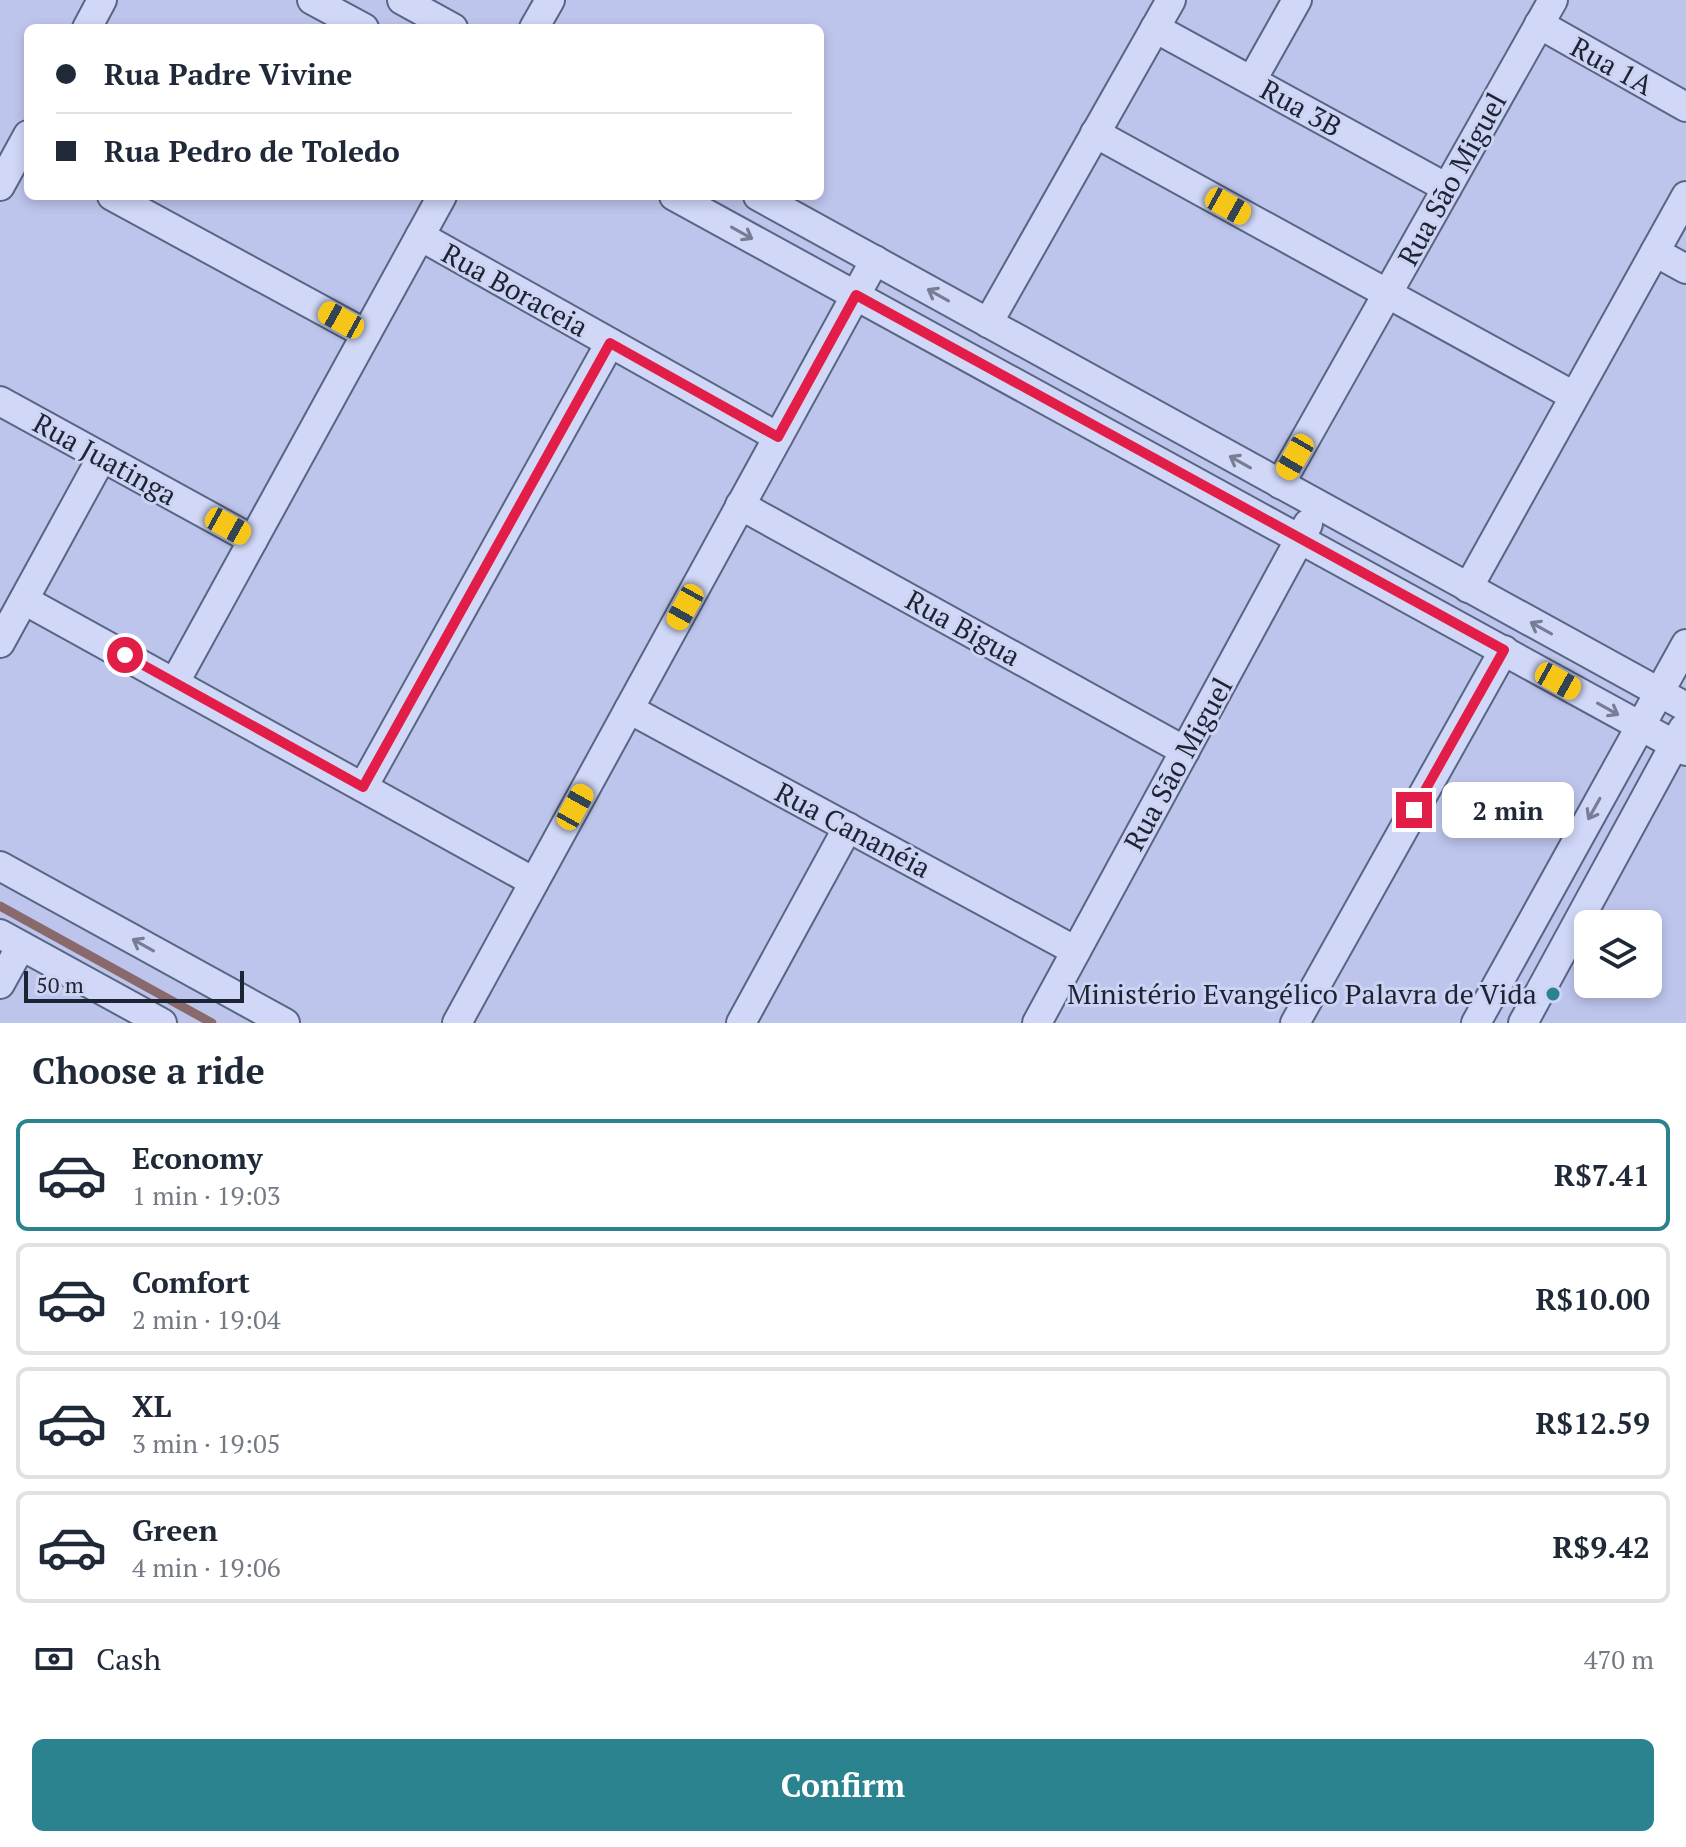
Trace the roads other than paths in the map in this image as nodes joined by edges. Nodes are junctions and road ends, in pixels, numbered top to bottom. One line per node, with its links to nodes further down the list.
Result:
1 (102, 0): 8 (street)
2 (312, 0): 9 (street)
3 (402, 0): 10 (street)
4 (550, 0): 11 (street)
5 (1171, 0): 12 (street)
6 (1297, 0): 13 (street)
7 (1546, 12): 14 (street, Rua 1A); 18 (street, Rua São Miguel)
8 (89, 24)
9 (357, 24)
10 (446, 24)
11 (536, 24)
12 (1155, 28): 13 (street, Rua 3B); 15 (street)
13 (1252, 80): 18 (street, Rua 3B)
14 (1686, 107)
15 (1095, 133): 28 (street); 30 (street)
16 (19, 142): 17 (street)
17 (0, 186)
18 (1447, 188): 28 (street, Rua São Miguel)
19 (1686, 196): 25 (street)
20 (119, 200): 31 (street)
21 (440, 200): 24 (street)
22 (681, 200): 29 (street, one-way to 29)
23 (765, 200): 26 (street)
24 (420, 236): 31 (street); 32 (street, Rua Boraceia)
25 (1655, 252): 27 (street); 33 (street)
26 (875, 260): 29 (street); 30 (street, one-way to 26)
27 (1686, 269)
28 (1387, 294): 33 (street); 37 (street, Rua São Miguel)
29 (856, 295): 35 (street); 40 (street)
30 (988, 323): 37 (street, one-way to 30)
31 (366, 334): 41 (street)
32 (610, 343): 35 (street, Rua Boraceia); 54 (street)
33 (1574, 396): 42 (street)
34 (0, 401): 36 (street, Rua Juatinga)
35 (778, 437): 38 (street)
36 (102, 457): 41 (street, Rua Juatinga); 43 (street)
37 (1280, 484): 39 (street)
38 (740, 505): 50 (street); 53 (street, Rua Bigua)
39 (1318, 505): 40 (street, Rua São Miguel); 42 (street)
40 (1300, 539): 46 (street); 53 (street, Rua São Miguel)
41 (253, 540): 47 (street)
42 (1468, 588): 48 (street, one-way to 42)
43 (24, 600): 44 (street); 47 (street)
44 (0, 643)
45 (1686, 644): 48 (street)
46 (1504, 650): 51 (street, one-way to 51); 66 (street)
47 (175, 682): 54 (street)
48 (1659, 692): 49 (street); 51 (street)
49 (1686, 707)
50 (629, 709): 55 (street, Rua Cananéia); 57 (street)
51 (1639, 726): 52 (street); 67 (street, one-way to 67)
52 (1682, 740): 68 (street)
53 (1185, 751): 59 (street, Rua São Miguel)
54 (363, 787): 57 (street)
55 (848, 827): 59 (street, Rua Cananéia); 64 (street)
56 (0, 866): 62 (street, one-way to 56)
57 (534, 882): 63 (street)
58 (11, 940): 60 (street); 61 (street)
59 (1076, 951): 65 (street, Rua São Miguel)
60 (0, 984)
61 (162, 1023)
62 (285, 1023)
63 (457, 1023)
64 (741, 1023)
65 (1037, 1023)
66 (1295, 1023)
67 (1476, 1023)
68 (1523, 1023)

